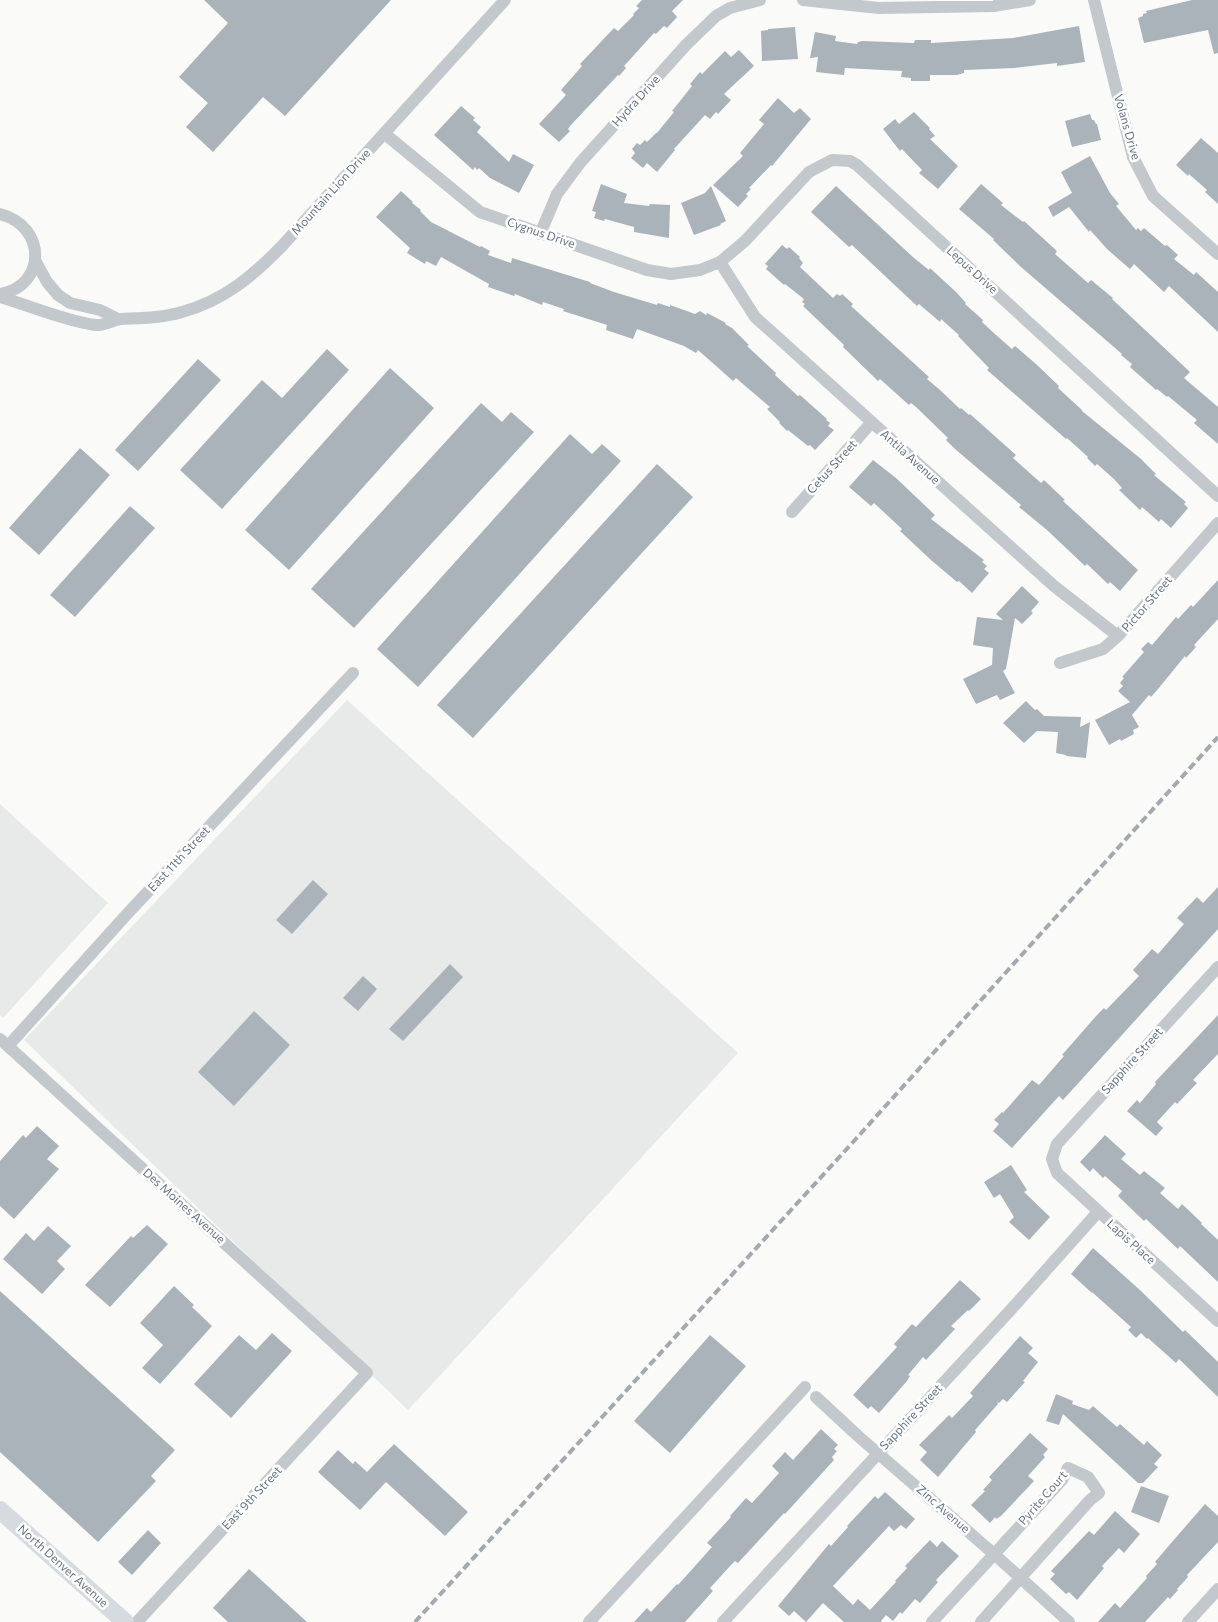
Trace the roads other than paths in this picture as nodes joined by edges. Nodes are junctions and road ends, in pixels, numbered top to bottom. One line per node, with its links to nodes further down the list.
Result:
1 (505, 0): 6 (street, Mountain Lion Drive)
2 (760, 0): 8 (street, Hydra Drive)
3 (803, 0): 4 (street)
4 (1030, 0)
5 (1094, 0): 9 (street, Volans Drive)
6 (385, 134): 8 (street, Cygnus Drive); 13 (street, Mountain Lion Drive)
7 (0, 214): 10 (street, Mountain Lion Drive)
8 (540, 234): 11 (street, Cygnus Drive)
9 (1218, 254)
10 (35, 260): 12 (street); 13 (street, Mountain Lion Drive)
11 (720, 262): 14 (street, Antila Avenue); 15 (street, Lepus Drive)
12 (0, 295): 13 (street, Mountain Lion Drive)
13 (118, 319)
14 (872, 422): 16 (street, Cetus Street); 18 (street, Antila Avenue)
15 (1218, 496)
16 (792, 512)
17 (1218, 523): 18 (street, Pictor Street)
18 (1118, 636): 19 (street, Pictor Street)
19 (1060, 663)
20 (353, 673): 22 (street, East 11th Street)
21 (1218, 967): 23 (street, Sapphire Street)
22 (4, 1042): 26 (street, Des Moines Avenue)
23 (1052, 1158): 24 (street, Lapis Place)
24 (1098, 1212): 25 (street, Lapis Place); 29 (street, Sapphire Street)
25 (1218, 1321)
26 (367, 1373): 35 (street, East 9th Street)
27 (805, 1387): 36 (street)
28 (816, 1397): 29 (street, Zinc Avenue)
29 (878, 1452): 31 (street, Zinc Avenue); 37 (street, Sapphire Street)
30 (0, 1510): 34 (main road, North Denver Avenue)
31 (994, 1554): 32 (street, Zinc Avenue); 32 (street, Pyrite Court); 38 (street, Pyrite Court)
32 (1021, 1579): 39 (street); 40 (street, Zinc Avenue)
33 (1215, 1598): 41 (street)
34 (125, 1622)
35 (137, 1622)
36 (589, 1622)
37 (723, 1622)
38 (932, 1622)
39 (981, 1622)
40 (1069, 1622)
41 (1188, 1622)

